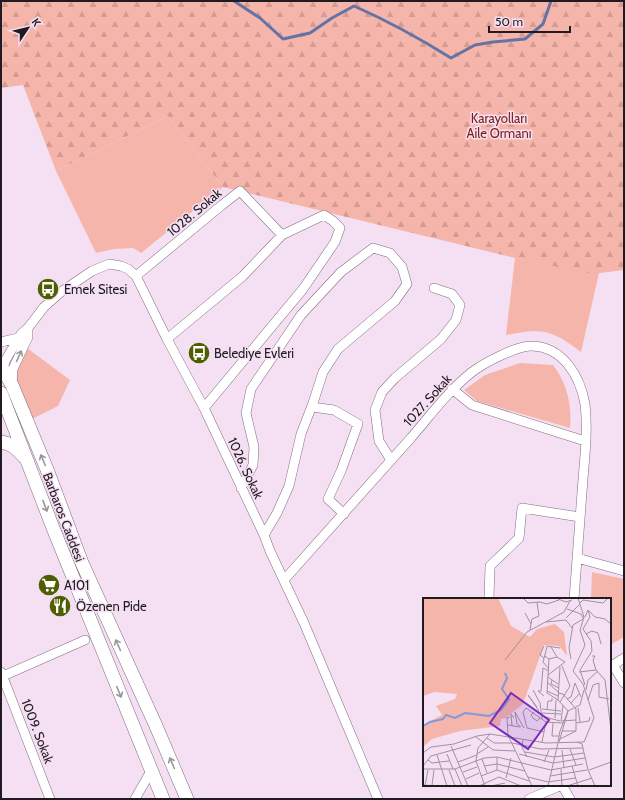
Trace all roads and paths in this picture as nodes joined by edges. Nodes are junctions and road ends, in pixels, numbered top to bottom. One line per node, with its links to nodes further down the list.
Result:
1 (282, 235): 2 (street, 1028. Sokak); 6 (street); 12 (street)
2 (136, 276): 4 (street); 6 (street, 1026. Sokak)
3 (434, 288): 15 (street)
4 (28, 328): 5 (street); 8 (street, one-way to 4)
5 (18, 338): 7 (street); 8 (street)
6 (167, 339): 12 (street, 1026. Sokak)
7 (1, 342)
8 (4, 376): 10 (main road); 37 (main road, Barbaros Caddesi, one-way to 8)
9 (452, 389): 13 (street); 13 (street, 1027. Sokak); 15 (street, 1027. Sokak)
10 (2, 403): 16 (main road, Barbaros Caddesi)
11 (312, 407): 17 (street); 18 (street); 20 (street)
12 (204, 408): 17 (street, 1026. Sokak)
13 (586, 441): 19 (street, 1027. Sokak)
14 (1, 442): 16 (main road)
15 (391, 460): 18 (street, 1027. Sokak)
16 (28, 462): 31 (main road, Barbaros Caddesi, one-way to 31)
17 (241, 488): 20 (street, 1026. Sokak)
18 (344, 514): 23 (street, 1027. Sokak)
19 (580, 517): 21 (street, 1027. Sokak); 24 (street)
20 (264, 535): 23 (street, 1026. Sokak)
21 (577, 558): 22 (street); 25 (street, 1027. Sokak)
22 (624, 571)
23 (284, 580): 38 (street, 1026. Sokak)
24 (489, 598)
25 (574, 598)
26 (85, 640): 29 (street)
27 (624, 658): 28 (street)
28 (611, 666): 30 (street)
29 (1, 675): 34 (street, 1009. Sokak)
30 (624, 683)
31 (151, 771): 35 (street); 36 (main road, Barbaros Caddesi)
32 (560, 786): 39 (street)
33 (563, 786): 40 (street)
34 (50, 799)
35 (135, 799)
36 (163, 799)
37 (187, 799)
38 (378, 799)
39 (529, 799)
40 (570, 799)

